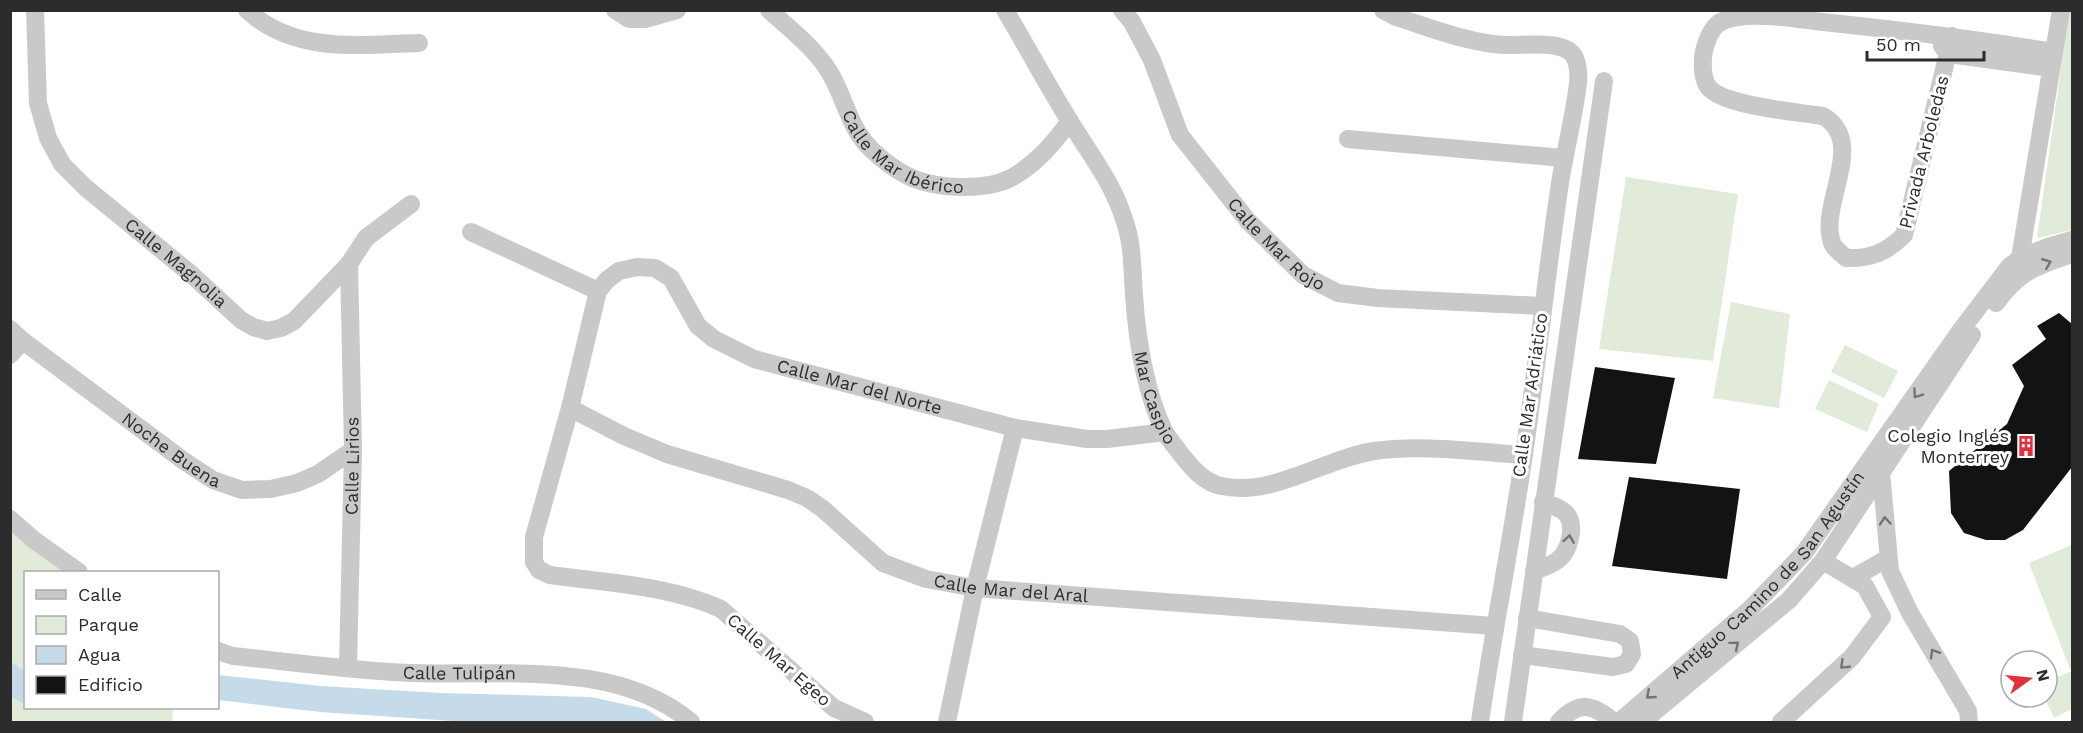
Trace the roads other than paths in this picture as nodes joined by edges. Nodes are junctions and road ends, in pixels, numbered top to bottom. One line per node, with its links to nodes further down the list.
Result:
1 (35, 10): 21 (street, Calle Magnolia)
2 (247, 10): 10 (street)
3 (615, 10): 4 (street)
4 (677, 10)
5 (769, 10): 14 (street, Calle Mar Ibérico)
6 (1005, 10): 14 (street, Mar Caspio)
7 (1122, 10): 24 (street, Calle Mar Rojo)
8 (1383, 10): 16 (street, Calle Mar Adriático)
9 (2061, 10): 12 (street)
10 (419, 43)
11 (1950, 45): 11 (street, Privada Arboledas); 12 (street, Privada Arboledas)
12 (2052, 60): 22 (street)
13 (1604, 81): 34 (street)
14 (1070, 121): 30 (street, Mar Caspio)
15 (1348, 139): 16 (street)
16 (1563, 158): 24 (street, Calle Mar Adriático)
17 (411, 204): 21 (street, Calle Magnolia)
18 (471, 232): 23 (street)
19 (2073, 240): 22 (street, Antiguo Camino de San Agustín)
20 (2073, 254): 22 (street, Antiguo Camino de San Agustín, one-way to 20)
21 (349, 264): 31 (street, Calle Lirios)
22 (2021, 266): 25 (street, Antiguo Camino de San Agustín)
23 (598, 291): 28 (street); 29 (street, Calle Mar del Norte)
24 (1542, 306): 32 (street, Calle Mar Adriático)
25 (1967, 333): 33 (street, Antiguo Camino de San Agustín); 55 (street, Antiguo Camino de San Agustín, one-way to 55)
26 (17, 335): 27 (street); 31 (street, Noche Buena)
27 (10, 355)
28 (570, 408): 41 (street, Calle Mar del Aral); 48 (street, Calle Mar Egeo)
29 (1015, 428): 30 (street, Calle Mar del Norte); 41 (street)
30 (1165, 432): 32 (street, Mar Caspio)
31 (353, 450): 46 (street, Calle Lirios)
32 (1524, 455): 43 (street, Calle Mar Adriático)
33 (1881, 472): 36 (street, one-way to 33); 37 (street, Antiguo Camino de San Agustín)
34 (1543, 502): 39 (street); 39 (street, one-way to 34)
35 (10, 519): 38 (street)
36 (1888, 558): 40 (street); 58 (street, one-way to 36)
37 (1823, 561): 40 (street); 56 (street, Antiguo Camino de San Agustín, one-way to 37)
38 (76, 571)
39 (1534, 571): 42 (street)
40 (1853, 578): 57 (street, one-way to 57)
41 (975, 588): 43 (street, Calle Mar del Aral); 49 (street)
42 (1527, 618): 45 (street); 45 (street)
43 (1494, 626): 50 (street, Calle Mar Adriático)
44 (219, 651): 46 (street, Calle Tulipán)
45 (1521, 664): 51 (street); 52 (street)
46 (348, 667): 47 (street, Calle Tulipán)
47 (691, 723)
48 (865, 723)
49 (947, 723)
50 (1480, 723)
51 (1504, 723)
52 (1513, 723)
53 (1559, 723): 54 (street)
54 (1614, 723)
55 (1619, 723)
56 (1642, 723)
57 (1781, 723)
58 (1969, 723)

